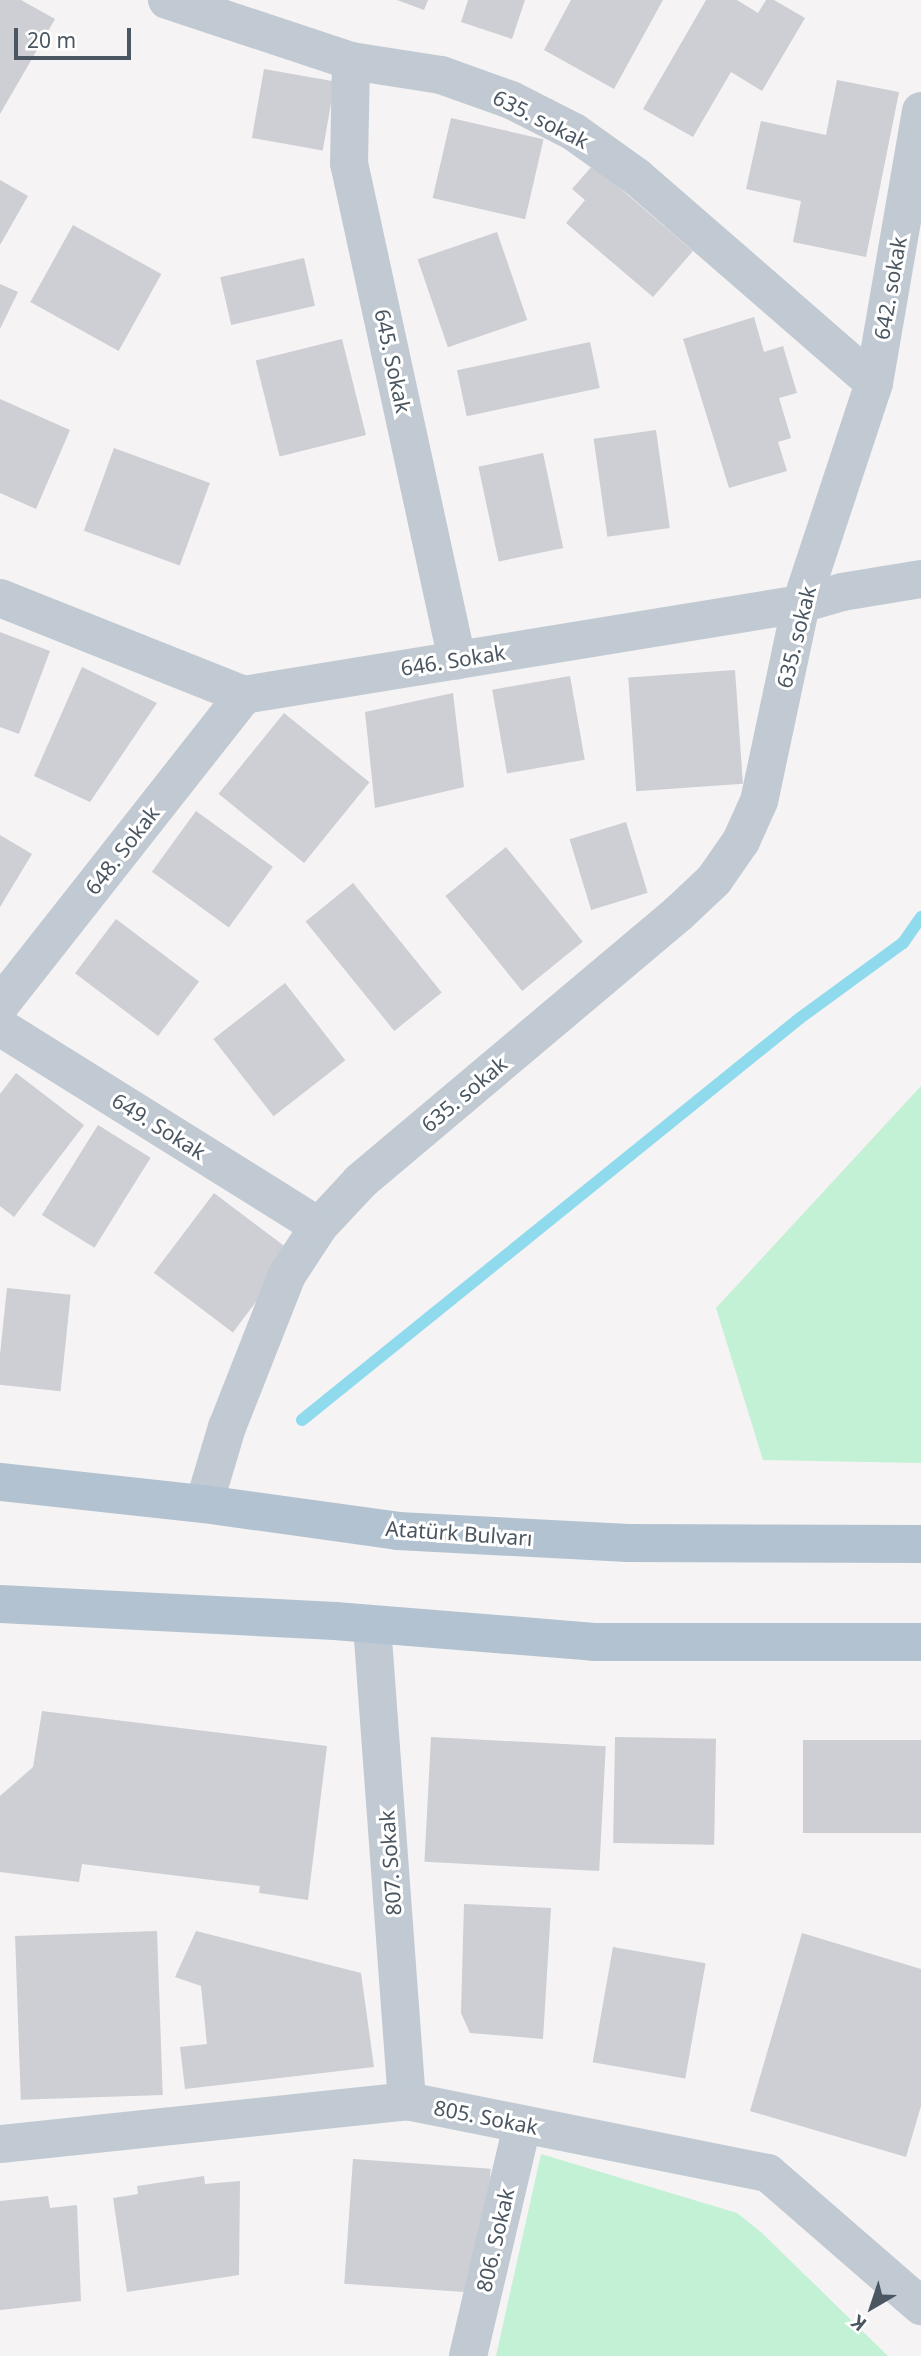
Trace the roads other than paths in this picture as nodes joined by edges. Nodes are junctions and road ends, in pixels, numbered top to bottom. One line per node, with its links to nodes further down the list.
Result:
1 (167, 0): 2 (street, 635. sokak)
2 (351, 61): 4 (street, 635. sokak); 8 (street, 645. Sokak)
3 (921, 111): 4 (street, 642. sokak)
4 (874, 383): 7 (street, 635. sokak)
5 (921, 579): 7 (street, 646. Sokak)
6 (0, 598): 9 (street)
7 (801, 604): 8 (street, 646. Sokak); 12 (street, 635. sokak)
8 (457, 660): 9 (street, 646. Sokak)
9 (244, 695): 10 (street, 648. Sokak)
10 (0, 1005)
11 (0, 1027): 12 (street, 649. Sokak)
12 (319, 1226): 14 (street, 635. sokak)
13 (0, 1482): 14 (main road, Atatürk Bulvarı)
14 (204, 1504): 15 (main road, Atatürk Bulvarı)
15 (921, 1544)
16 (5, 1613): 17 (main road)
17 (372, 1625): 18 (main road); 19 (street, 807. Sokak)
18 (921, 1642)
19 (407, 2101): 20 (street, 805. Sokak); 21 (street, 805. Sokak)
20 (522, 2124): 22 (street, 805. Sokak); 23 (street, 806. Sokak)
21 (0, 2144)
22 (921, 2306)
23 (468, 2356)

